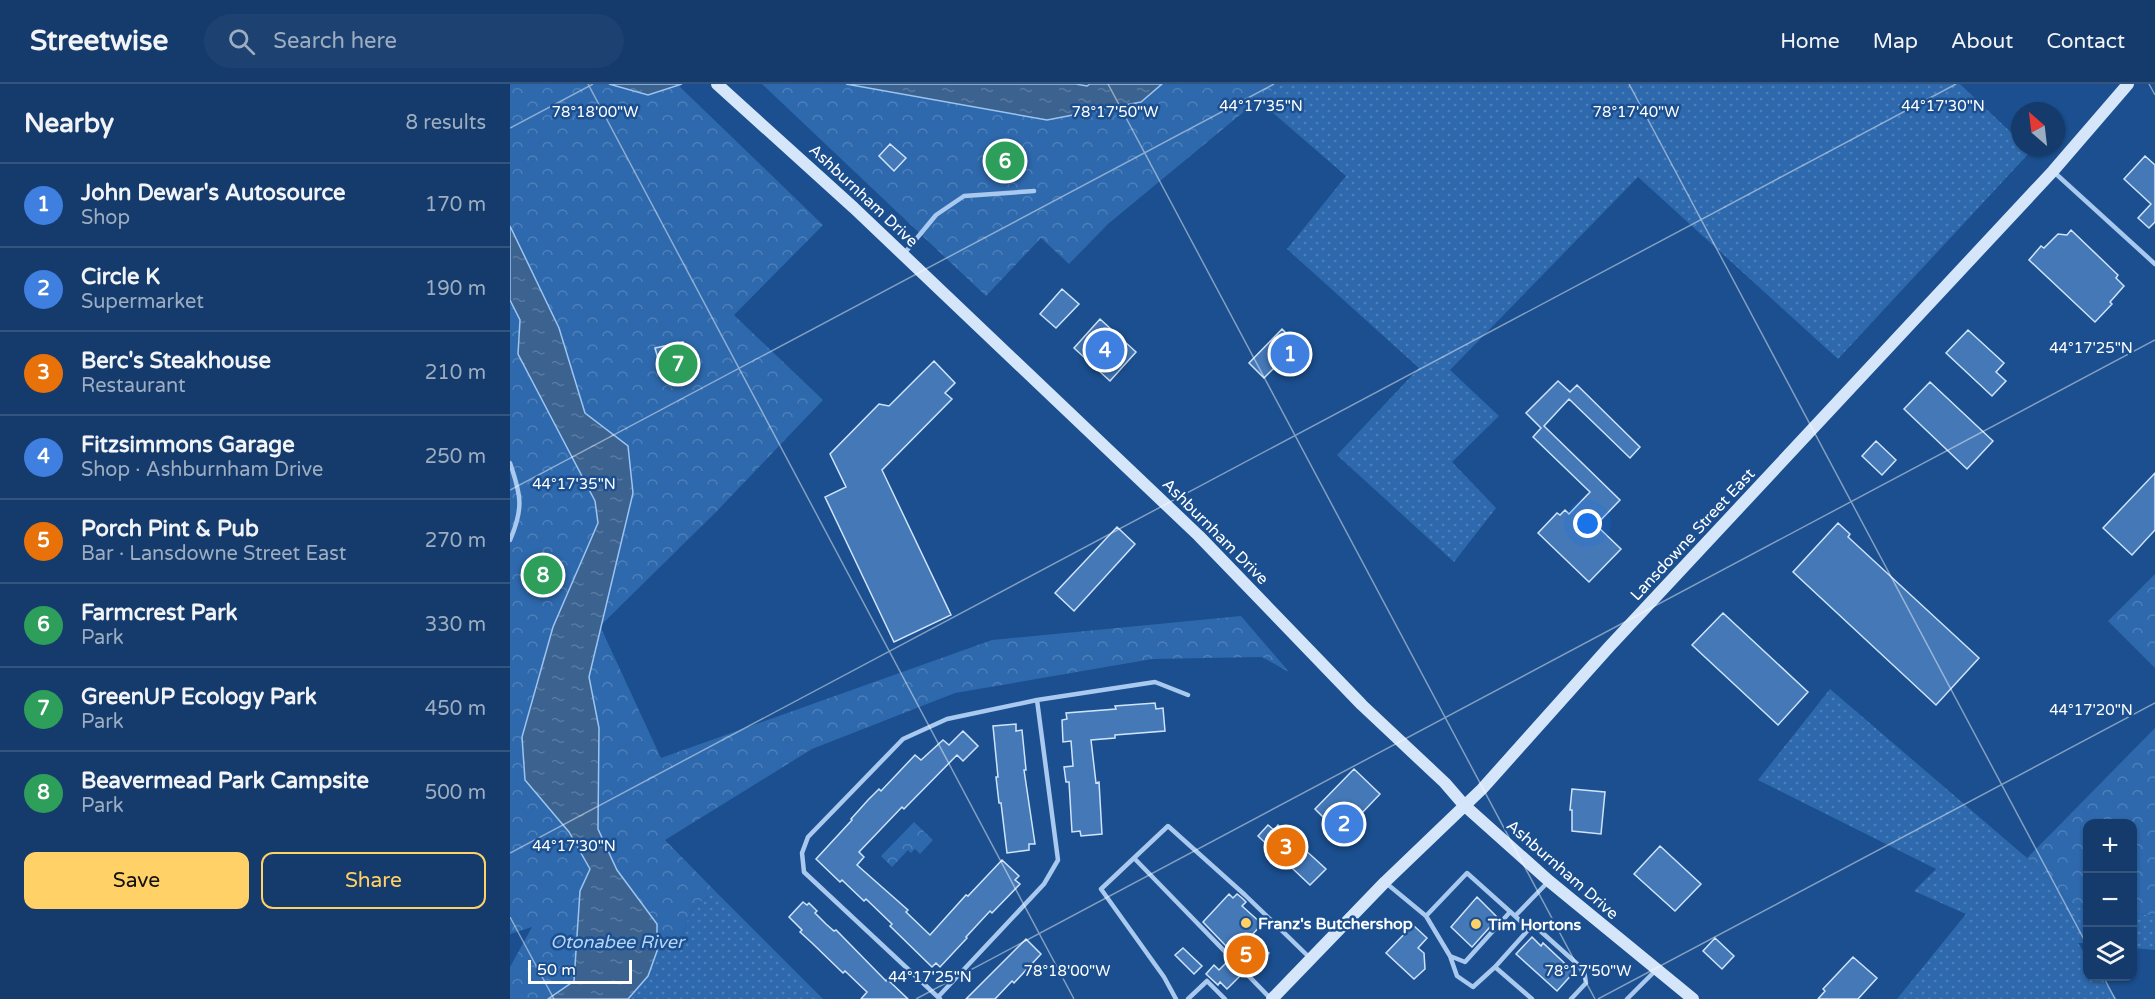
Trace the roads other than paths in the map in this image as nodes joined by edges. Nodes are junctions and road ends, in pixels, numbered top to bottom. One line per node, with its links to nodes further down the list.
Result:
1 (717, 84): 5 (main road, Ashburnham Drive)
2 (2128, 84): 3 (main road, Lansdowne Street East)
3 (2053, 171): 6 (lane); 11 (main road, Lansdowne Street East)
4 (1034, 191): 5 (lane)
5 (903, 255): 11 (main road, Ashburnham Drive)
6 (2155, 264)
7 (510, 463): 8 (lane)
8 (510, 540)
9 (1188, 695): 10 (lane)
10 (1037, 700): 22 (lane); 22 (lane)
11 (1464, 805): 13 (main road, Ashburnham Drive); 14 (main road, Lansdowne Street East)
12 (1134, 858): 19 (lane); 23 (lane); 26 (lane)
13 (1549, 881): 15 (lane); 21 (main road, Ashburnham Drive)
14 (1385, 882): 16 (lane); 19 (main road, Lansdowne Street East)
15 (1512, 914): 16 (lane); 17 (lane); 18 (lane)
16 (1426, 916): 18 (lane)
17 (1529, 929): 20 (lane); 28 (lane)
18 (1450, 956): 20 (lane)
19 (1312, 960): 26 (main road, Lansdowne Street East)
20 (1495, 967): 27 (lane)
21 (1657, 969): 29 (lane); 30 (main road, Ashburnham Drive)
22 (939, 998)
23 (1176, 999)
24 (1188, 999): 25 (lane)
25 (1225, 999)
26 (1272, 999)
27 (1532, 999)
28 (1571, 999)
29 (1627, 999)
30 (1693, 999)

